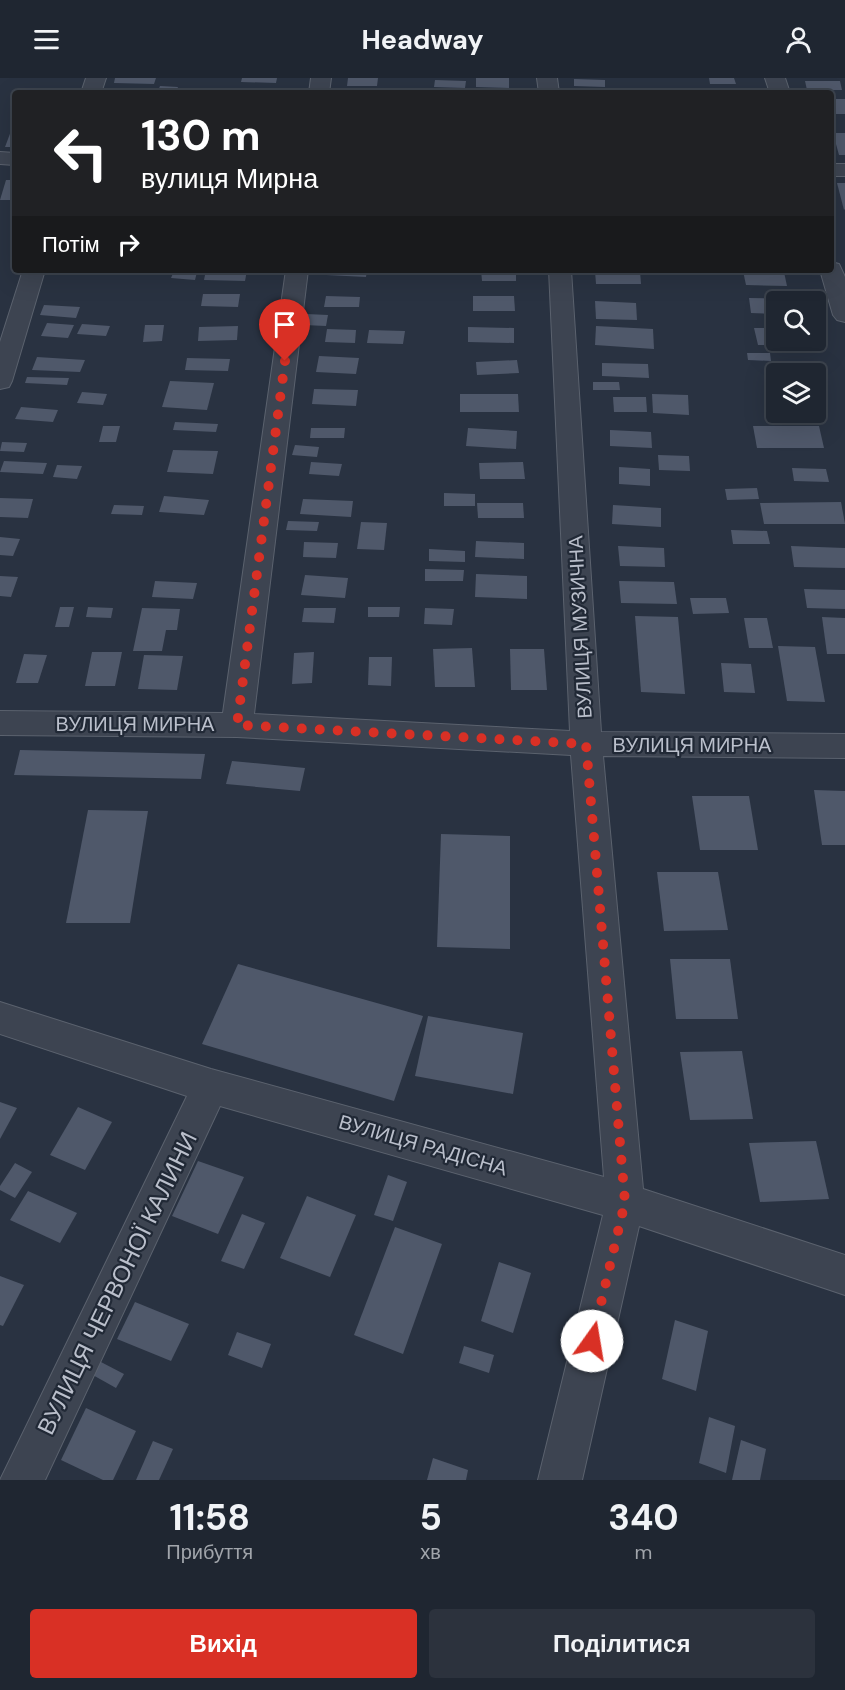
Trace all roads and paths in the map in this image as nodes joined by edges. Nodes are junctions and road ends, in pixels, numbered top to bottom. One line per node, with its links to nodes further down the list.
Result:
1 (33, 273): 6 (street)
2 (297, 273): 8 (street)
3 (560, 273): 9 (street, ВУЛИЦЯ МУЗИЧНА)
4 (832, 273): 5 (street)
5 (845, 315)
6 (0, 381)
7 (0, 723): 8 (street, ВУЛИЦЯ МИРНА)
8 (237, 725): 9 (street, ВУЛИЦЯ МИРНА)
9 (586, 744): 10 (street, ВУЛИЦЯ МИРНА); 13 (street, ВУЛИЦЯ МУЗИЧНА)
10 (845, 746)
11 (0, 1018): 12 (street, ВУЛИЦЯ РАДІСНА)
12 (211, 1086): 13 (street, ВУЛИЦЯ РАДІСНА); 15 (street, ВУЛИЦЯ ЧЕРВОНОЇ КАЛИНИ)
13 (625, 1202): 14 (street, ВУЛИЦЯ РАДІСНА); 16 (street, ВУЛИЦЯ МУЗИЧНА)
14 (845, 1275)
15 (22, 1480)
16 (560, 1480)

